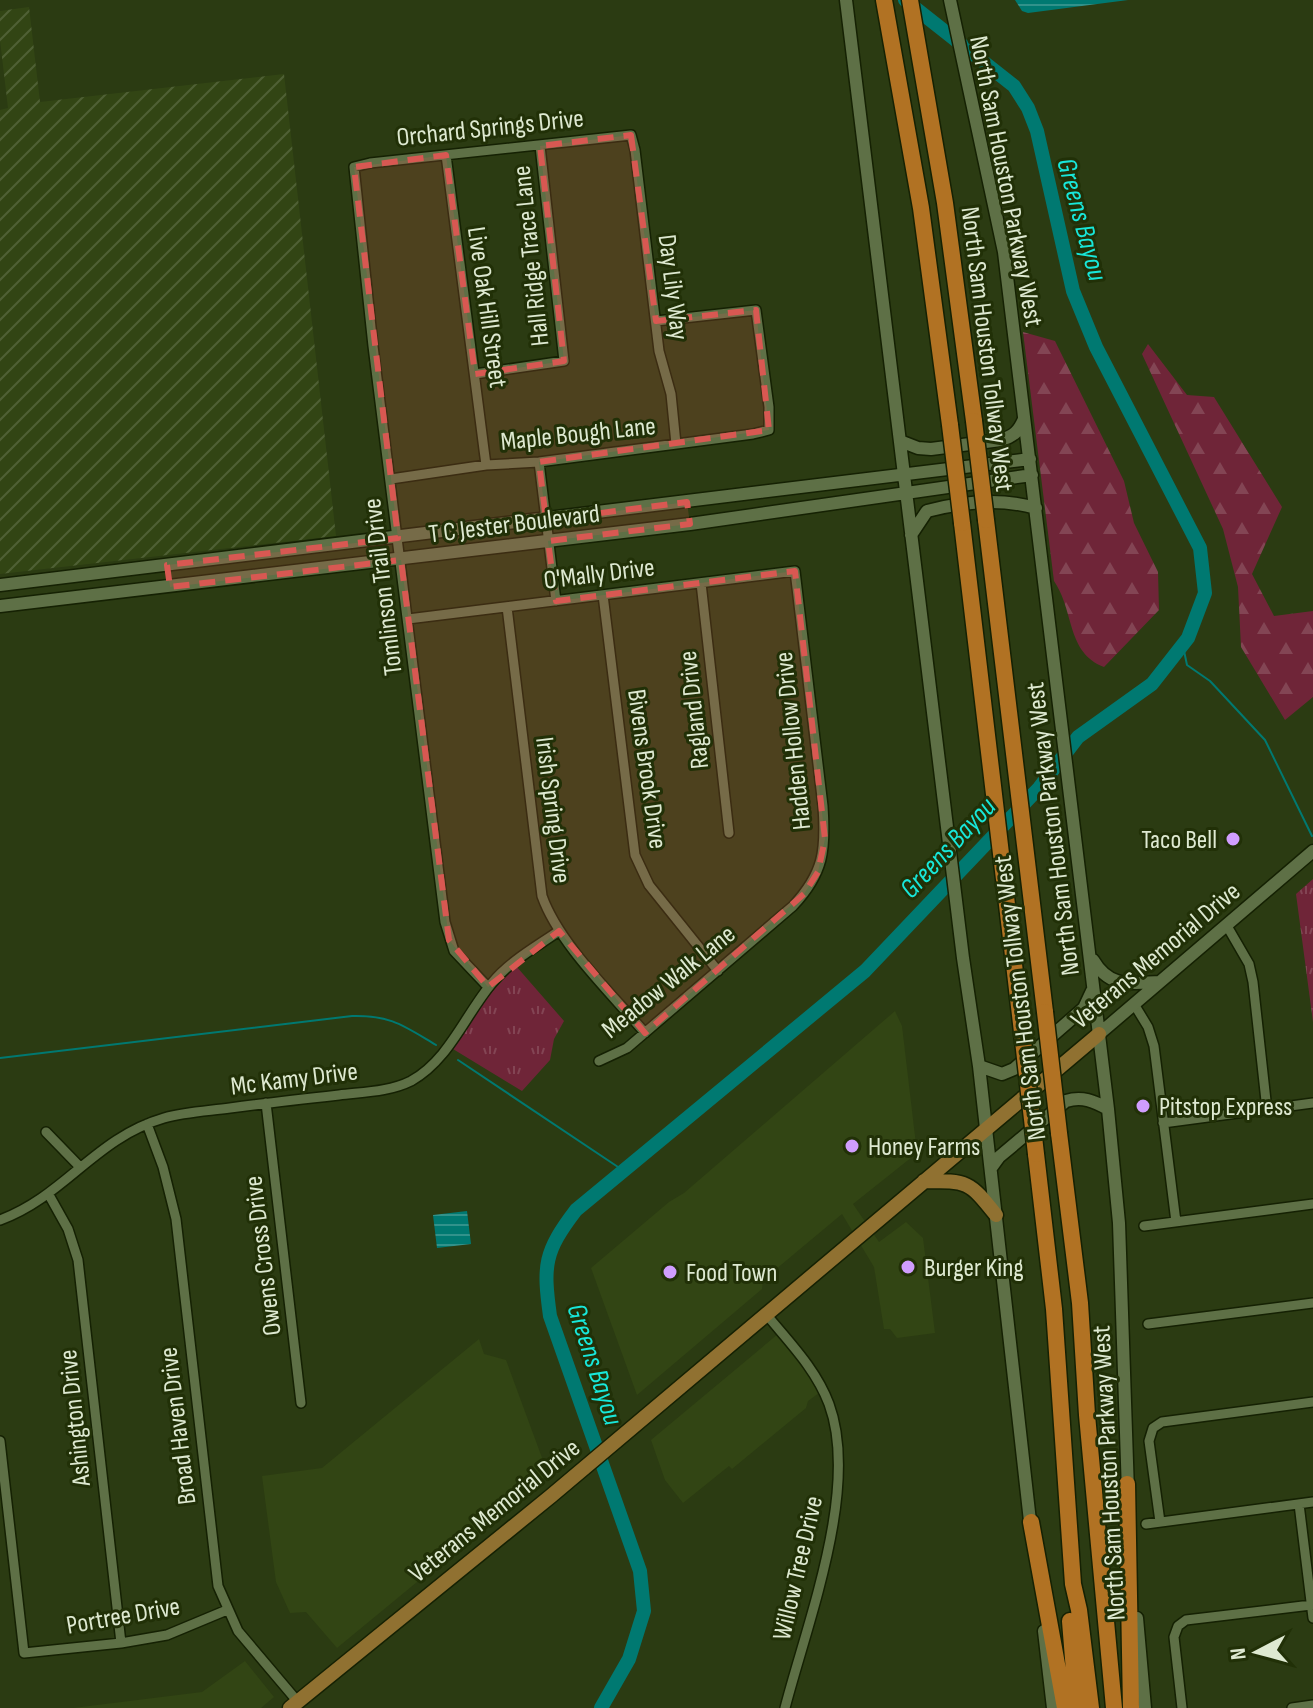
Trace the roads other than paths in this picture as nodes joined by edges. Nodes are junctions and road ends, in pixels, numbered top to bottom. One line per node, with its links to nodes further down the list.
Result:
1 (846, 0): 12 (main road)
2 (884, 0): 83 (highway, North Sam Houston Tollway West, bridge)
3 (910, 0): 95 (highway, North Sam Houston Tollway West, bridge)
4 (950, 0): 11 (main road, North Sam Houston Parkway West)
5 (631, 135): 6 (street, Orchard Springs Drive); 9 (street, Day Lily Way)
6 (540, 146): 7 (street, Orchard Springs Drive); 10 (street, Hall Ridge Trace Lane)
7 (446, 155): 8 (street, Orchard Springs Drive); 10 (street, Live Oak Hill Street)
8 (354, 167): 19 (street, Tomlinson Trail Drive)
9 (656, 321): 13 (street, Day Lily Way); 13 (street, Maple Bough Lane)
10 (475, 374): 16 (street, Live Oak Hill Street)
11 (1024, 416): 12 (main road); 14 (main road, North Sam Houston Parkway West)
12 (900, 441): 17 (main road)
13 (676, 444): 15 (street, Maple Bough Lane)
14 (1030, 459): 17 (main road, T C Jester Boulevard); 18 (main road, North Sam Houston Parkway West)
15 (539, 462): 16 (street, Maple Bough Lane); 23 (street)
16 (486, 465): 19 (street, Maple Bough Lane)
17 (904, 475): 20 (main road); 21 (main road, T C Jester Boulevard)
18 (1032, 475): 20 (main road, T C Jester Boulevard); 22 (main road, North Sam Houston Parkway West)
19 (391, 479): 26 (street, Tomlinson Trail Drive)
20 (906, 491): 24 (main road, T C Jester Boulevard); 25 (main road)
21 (687, 502): 23 (main road, T C Jester Boulevard); 24 (main road)
22 (1036, 508): 25 (main road); 44 (main road, North Sam Houston Parkway West)
23 (546, 520): 26 (main road, T C Jester Boulevard); 27 (street)
24 (690, 524): 27 (main road, T C Jester Boulevard)
25 (911, 535): 53 (main road)
26 (398, 538): 28 (street, Tomlinson Trail Drive); 29 (main road, T C Jester Boulevard)
27 (548, 541): 28 (main road, T C Jester Boulevard); 35 (street)
28 (401, 560): 33 (main road, T C Jester Boulevard); 38 (street, Tomlinson Trail Drive)
29 (167, 565): 32 (main road, T C Jester Boulevard); 33 (main road)
30 (795, 571): 31 (street, O'Mally Drive); 43 (street, Hadden Hollow Drive)
31 (701, 583): 34 (street, O'Mally Drive); 39 (street, Ragland Drive)
32 (0, 585)
33 (170, 587): 36 (main road, T C Jester Boulevard)
34 (603, 595): 35 (street, O'Mally Drive); 45 (street, Bivens Brook Drive)
35 (556, 601): 37 (street, O'Mally Drive)
36 (0, 606)
37 (507, 607): 38 (street, O'Mally Drive); 42 (street, Irish Spring Drive)
38 (408, 619): 47 (street, Tomlinson Trail Drive)
39 (729, 833)
40 (1313, 851): 41 (main road, Veterans Memorial Drive)
41 (1227, 926): 46 (main road, Veterans Memorial Drive); 57 (street)
42 (559, 931): 47 (street, Mc Kamy Drive); 50 (street, Irish Spring Drive)
43 (763, 932): 45 (street, Meadow Walk Lane)
44 (1089, 955): 46 (main road); 48 (main road, North Sam Houston Parkway West)
45 (718, 971): 50 (street, Meadow Walk Lane)
46 (1160, 982): 49 (main road, Veterans Memorial Drive)
47 (488, 987): 54 (street, Mc Kamy Drive)
48 (1093, 988): 51 (main road, North Sam Houston Parkway West); 53 (main road)
49 (1134, 1004): 51 (main road, Veterans Memorial Drive); 58 (street)
50 (645, 1033): 52 (street, Meadow Walk Lane)
51 (1099, 1034): 56 (main road, North Sam Houston Parkway West); 60 (main road, Veterans Memorial Drive)
52 (599, 1061)
53 (979, 1066): 60 (main road)
54 (266, 1103): 59 (street, Mc Kamy Drive); 75 (street, Owens Cross Drive)
55 (1313, 1103): 57 (street)
56 (1108, 1109): 63 (main road); 77 (main road, North Sam Houston Parkway West)
57 (1267, 1110): 58 (street)
58 (1163, 1123): 69 (street)
59 (147, 1124): 62 (street, Mc Kamy Drive); 85 (street, Broad Haven Drive)
60 (986, 1129): 63 (main road); 64 (main road, Veterans Memorial Drive)
61 (46, 1132): 62 (street)
62 (80, 1167): 65 (street, Mc Kamy Drive)
63 (991, 1168): 67 (main road)
64 (924, 1181): 67 (main road); 72 (main road, Veterans Memorial Drive)
65 (49, 1195): 68 (street, Mc Kamy Drive); 87 (street, Ashington Drive)
66 (1313, 1204): 69 (street)
67 (996, 1215): 80 (main road)
68 (0, 1220)
69 (1176, 1222): 70 (street)
70 (1144, 1226)
71 (1313, 1303): 73 (street)
72 (766, 1314): 88 (main road, Veterans Memorial Drive); 90 (street, Willow Tree Drive)
73 (1148, 1324)
74 (1313, 1402): 81 (street)
75 (301, 1403)
76 (0, 1441): 87 (street, Portree Drive)
77 (1127, 1484): 96 (highway); 97 (main road, North Sam Houston Parkway West)
78 (1313, 1502): 79 (street)
79 (1299, 1504): 81 (street); 84 (street)
80 (1031, 1522): 91 (main road); 92 (highway)
81 (1160, 1522): 82 (street)
82 (1146, 1524)
83 (1073, 1584): 93 (highway, North Sam Houston Tollway West); 94 (highway, North Sam Houston Tollway West)
84 (1311, 1605): 86 (street); 98 (street)
85 (227, 1610): 87 (street, Portree Drive); 88 (street, Broad Haven Drive)
86 (1313, 1618)
87 (121, 1643)
88 (294, 1705)
89 (1313, 1705): 99 (street)
90 (785, 1708)
91 (1053, 1708)
92 (1065, 1708)
93 (1077, 1708)
94 (1091, 1708)
95 (1114, 1708)
96 (1131, 1708)
97 (1145, 1708)
98 (1182, 1708)
99 (1292, 1708)

